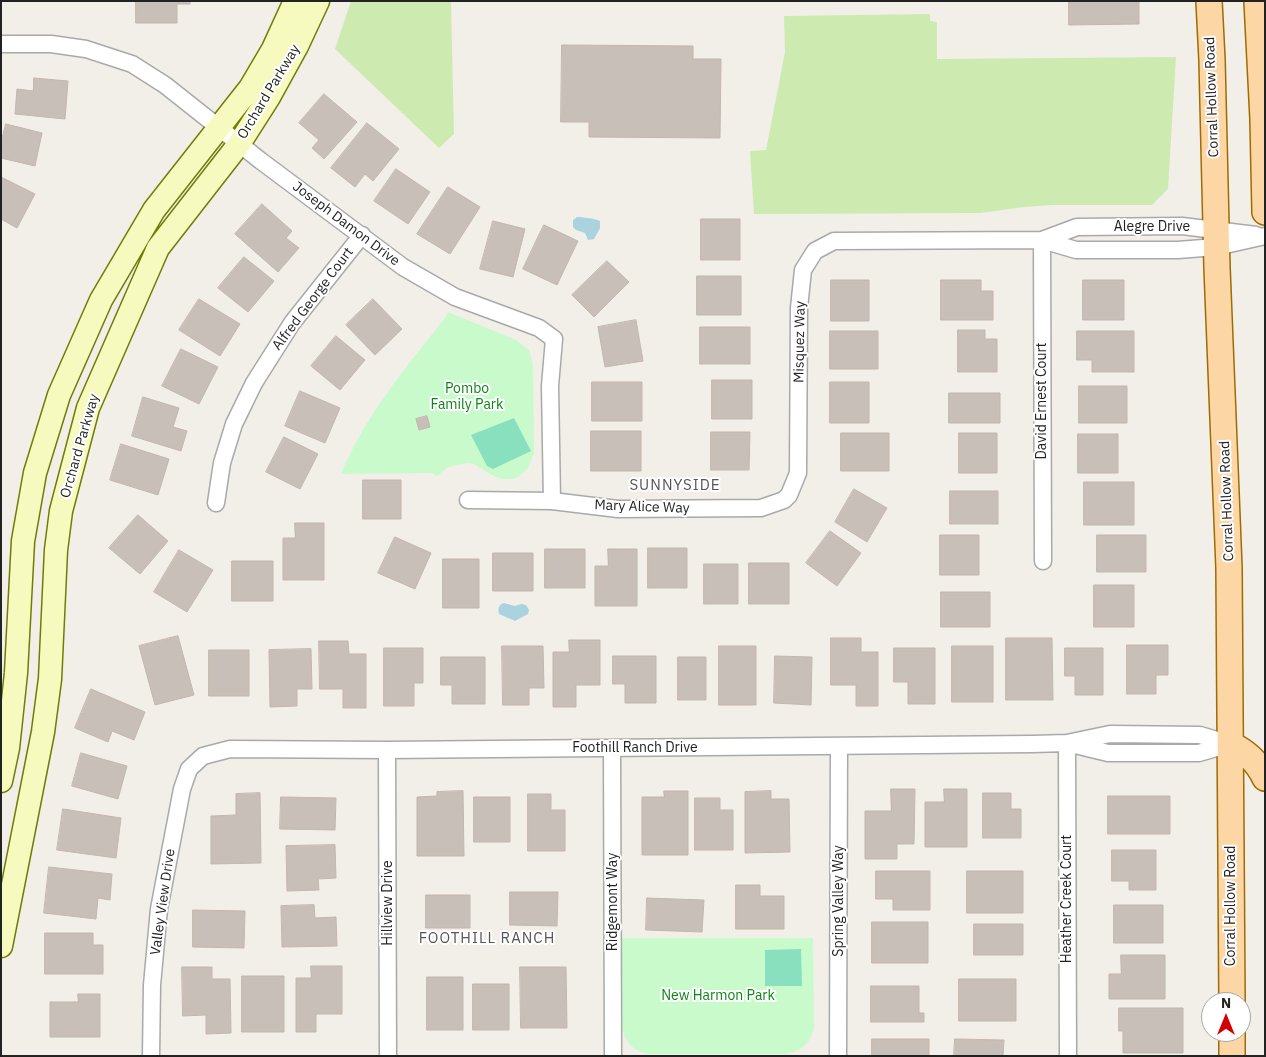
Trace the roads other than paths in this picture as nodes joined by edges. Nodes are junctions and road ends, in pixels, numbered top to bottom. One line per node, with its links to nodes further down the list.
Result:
1 (295, 1): 6 (street, Orchard Parkway)
2 (318, 1): 7 (street, Orchard Parkway)
3 (1209, 1): 11 (main road, Corral Hollow Road)
4 (1257, 1): 8 (main road)
5 (1, 44): 6 (street, Joseph Damon Drive)
6 (221, 128): 7 (street, Joseph Damon Drive); 26 (street, Orchard Parkway)
7 (239, 144): 9 (street, Joseph Damon Drive); 27 (street, Orchard Parkway)
8 (1265, 212)
9 (362, 235): 16 (street, Joseph Damon Drive); 17 (street, Alfred George Court)
10 (1265, 236): 11 (street, Alegre Drive)
11 (1216, 238): 12 (street, Alegre Drive); 12 (street, Alegre Drive); 20 (main road, Corral Hollow Road)
12 (1042, 240): 13 (street, Alegre Drive); 18 (street, David Ernest Court)
13 (880, 241): 15 (street, Misquez Way)
14 (468, 500): 16 (street, Mary Alice Way)
15 (784, 500): 16 (street, Mary Alice Way)
16 (552, 501)
17 (216, 503)
18 (1043, 562)
19 (1067, 743): 20 (street, Foothill Ranch Drive); 21 (street, Foothill Ranch Drive); 34 (street, Heather Creek Court)
20 (1230, 744): 25 (main road); 28 (main road, Corral Hollow Road)
21 (839, 747): 22 (street, Foothill Ranch Drive); 33 (street, Spring Valley Way)
22 (612, 748): 23 (street, Foothill Ranch Drive); 32 (street, Ridgemont Way)
23 (388, 750): 24 (street, Foothill Ranch Drive); 31 (street, Hillview Drive)
24 (203, 756): 30 (street, Valley View Drive)
25 (1265, 778)
26 (1, 781)
27 (1, 946)
28 (1232, 992)
29 (1232, 1042): 35 (main road)
30 (151, 1056)
31 (388, 1056)
32 (613, 1056)
33 (838, 1056)
34 (1068, 1056)
35 (1232, 1056)

